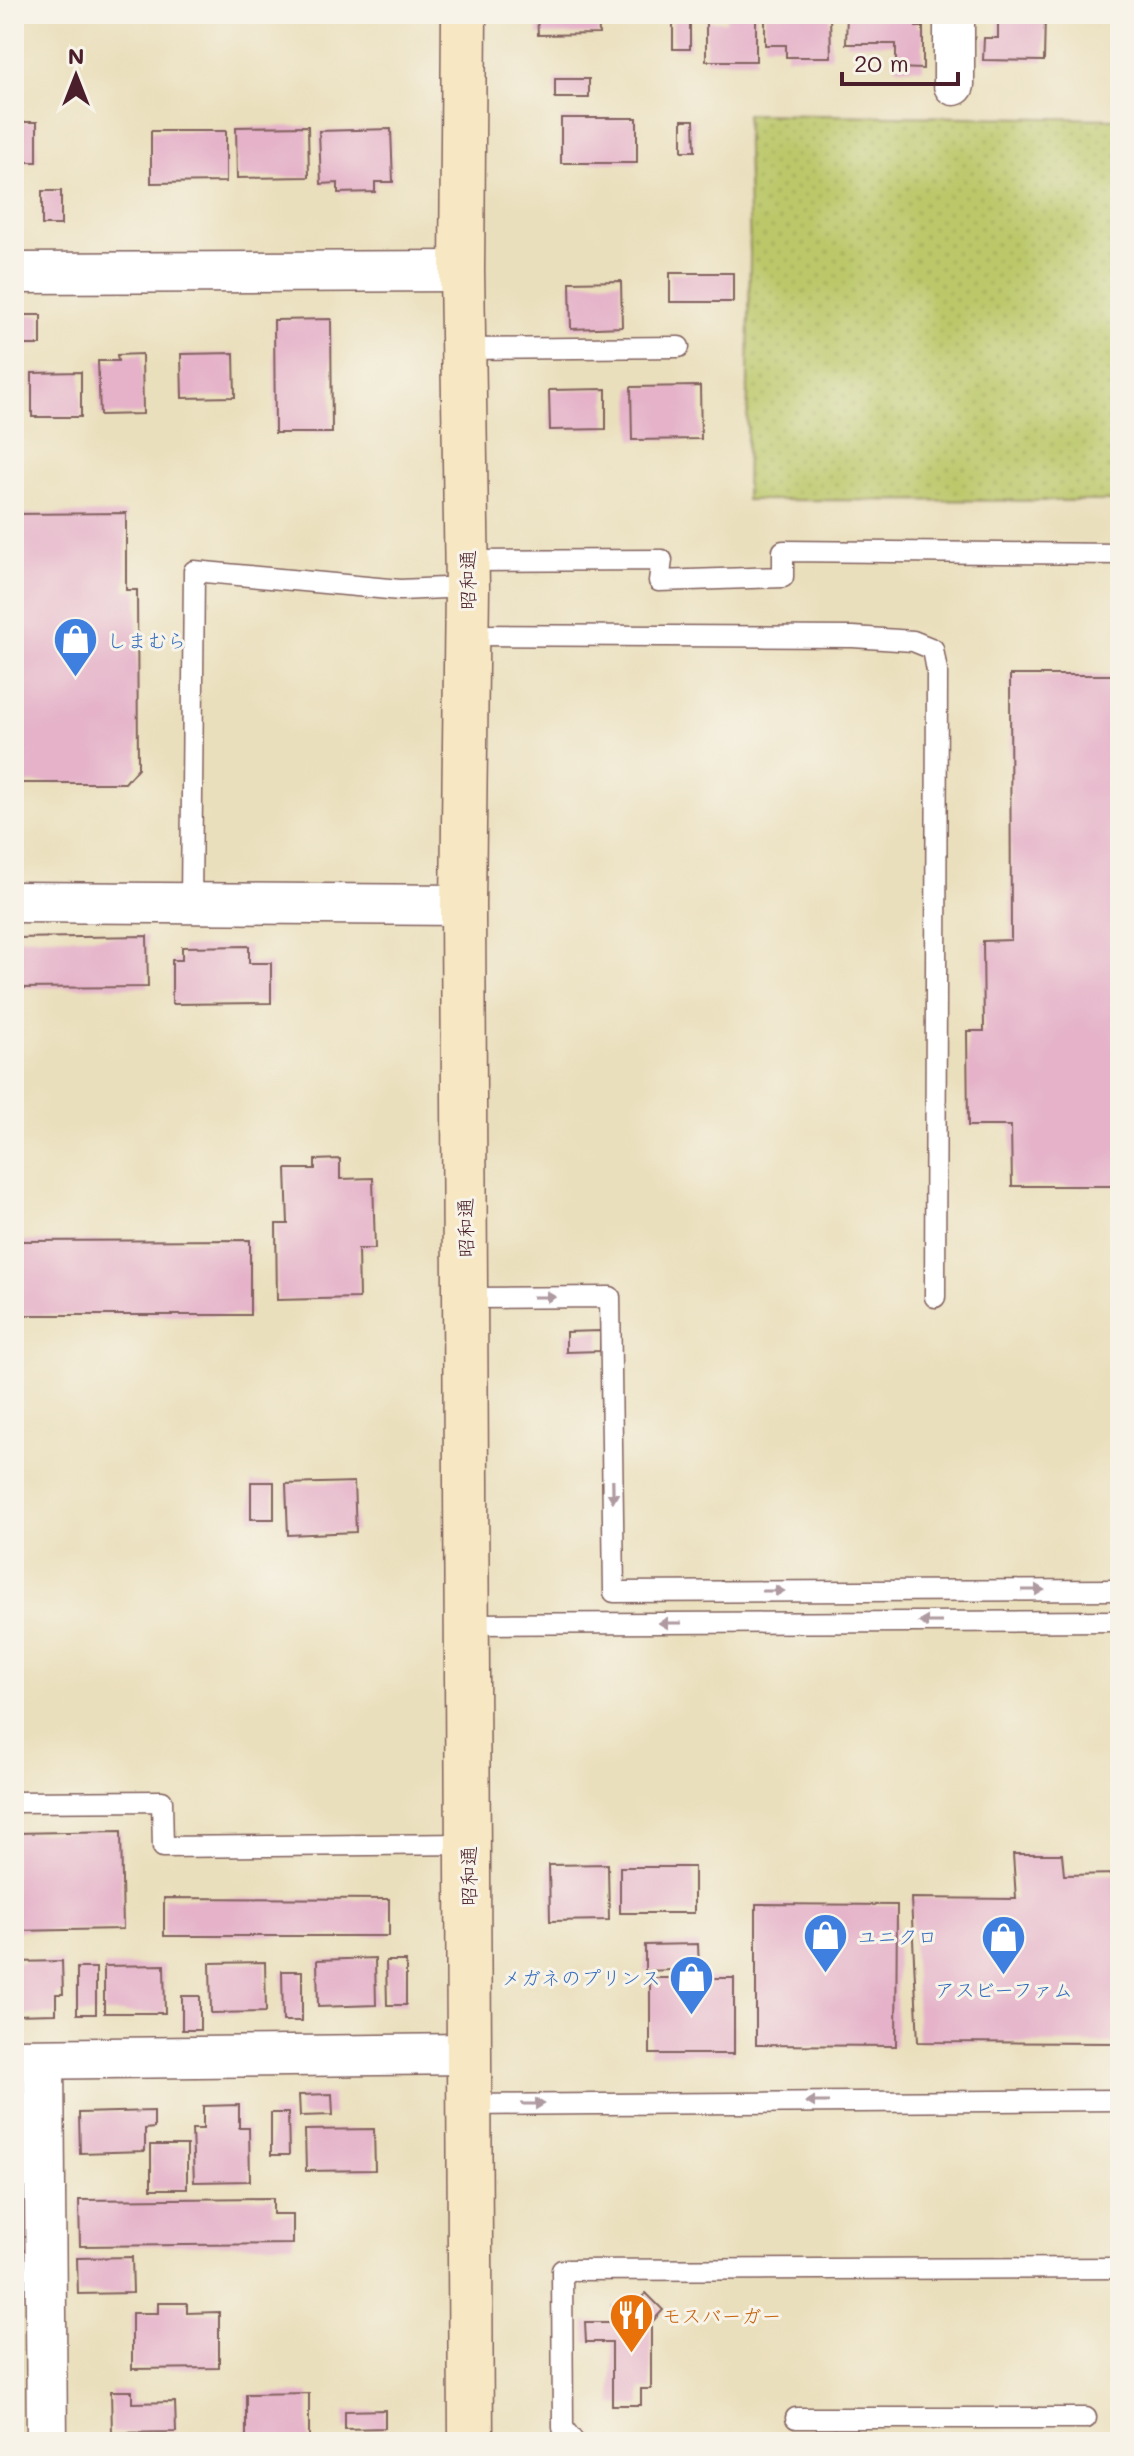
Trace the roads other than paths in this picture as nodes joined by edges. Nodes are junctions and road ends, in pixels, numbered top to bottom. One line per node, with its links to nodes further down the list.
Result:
1 (464, 14): 4 (street, 昭和通)
2 (954, 14): 3 (street)
3 (954, 85)
4 (462, 271): 5 (street); 7 (street, 昭和通)
5 (14, 273)
6 (679, 347): 7 (lane)
7 (464, 349): 9 (street, 昭和通)
8 (1120, 554): 9 (lane)
9 (467, 574): 10 (street, 昭和通); 12 (lane)
10 (467, 635): 13 (street, 昭和通); 14 (lane)
11 (14, 902): 12 (street)
12 (191, 903): 13 (street)
13 (463, 905): 15 (street, 昭和通)
14 (935, 1297)
15 (466, 1298): 16 (lane, one-way to 16); 18 (street, 昭和通)
16 (1120, 1590)
17 (1120, 1621): 18 (lane, one-way to 18)
18 (467, 1624): 20 (street, 昭和通)
19 (14, 1802): 20 (lane)
20 (467, 1844): 21 (street, 昭和通)
21 (468, 2054): 22 (street); 24 (street, 昭和通)
22 (29, 2059): 26 (street)
23 (1120, 2100): 24 (lane)
24 (468, 2105): 30 (street, 昭和通)
25 (1120, 2268): 31 (lane)
26 (30, 2299): 29 (street)
27 (796, 2418): 28 (lane)
28 (1086, 2418)
29 (47, 2442)
30 (471, 2442)
31 (574, 2442)

